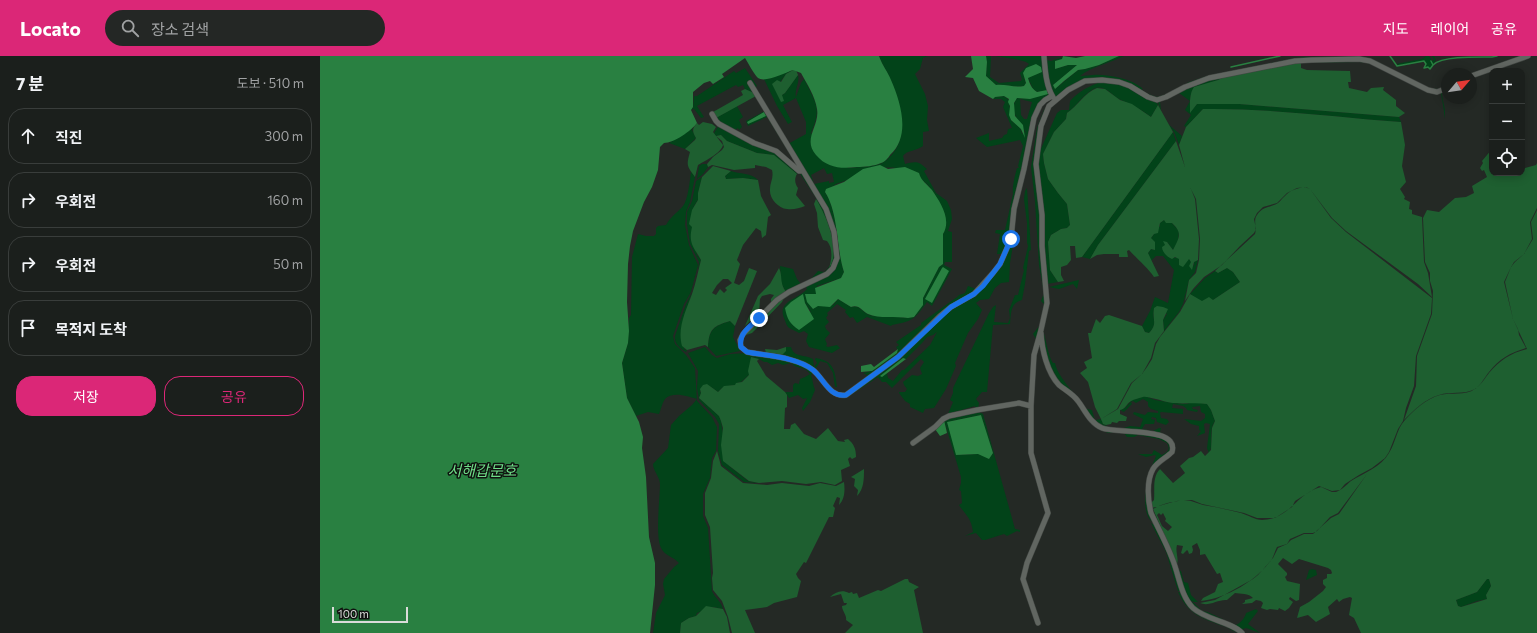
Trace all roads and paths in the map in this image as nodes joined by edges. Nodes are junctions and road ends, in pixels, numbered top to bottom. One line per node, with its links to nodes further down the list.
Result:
1 (1044, 56): 6 (street)
2 (1528, 56): 3 (street)
3 (1477, 74)
4 (750, 83): 8 (street)
5 (1441, 90): 6 (street)
6 (1054, 98): 8 (street); 9 (street)
7 (712, 114): 8 (street)
8 (802, 172)
9 (1041, 330): 10 (street); 13 (street)
10 (1031, 406): 11 (street); 12 (street)
11 (913, 443)
12 (1038, 623)
13 (1242, 633)

